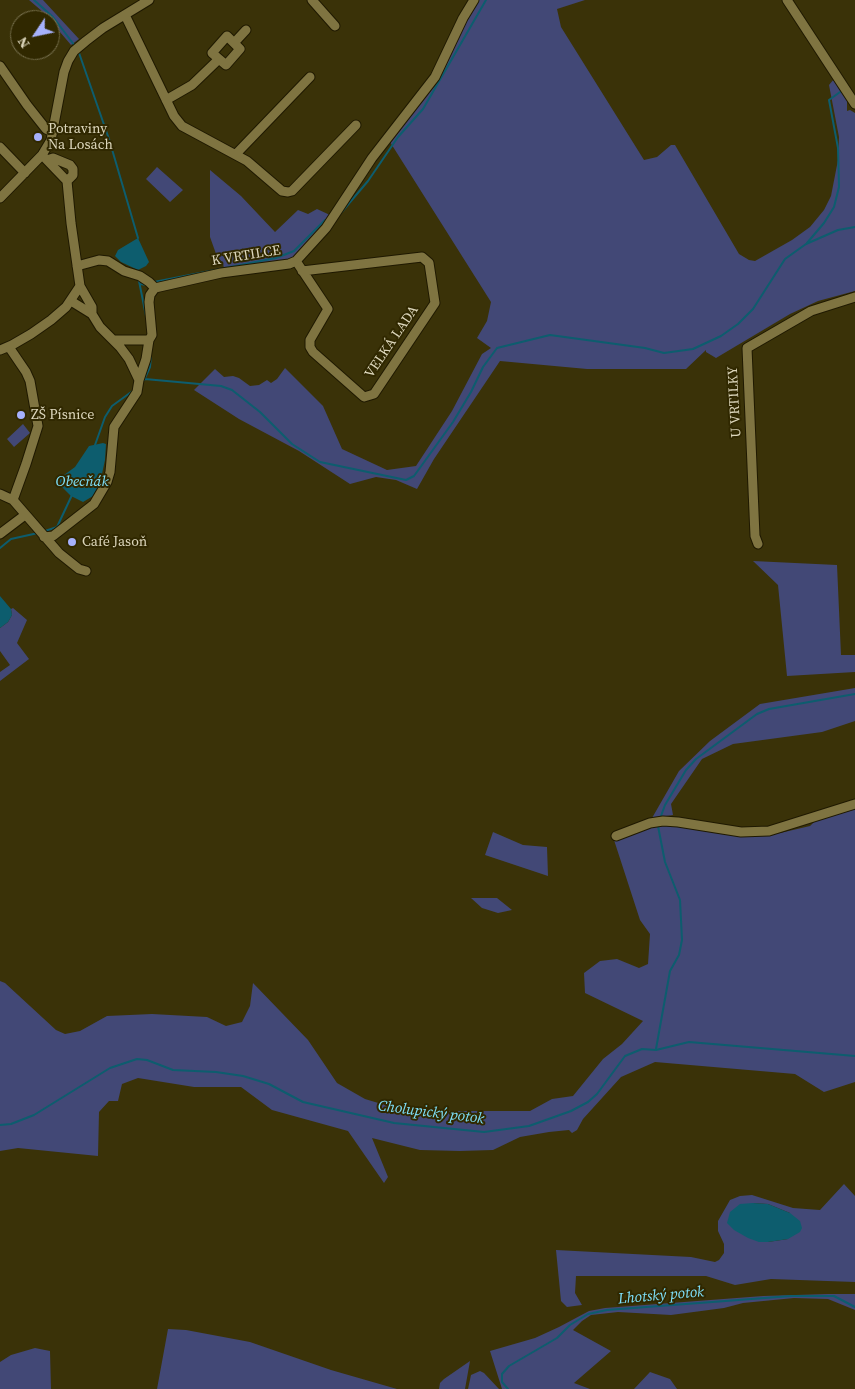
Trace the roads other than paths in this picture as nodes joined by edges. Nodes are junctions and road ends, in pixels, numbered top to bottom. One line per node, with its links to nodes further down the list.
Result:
1 (149, 0): 6 (street)
2 (326, 0): 5 (street)
3 (474, 0): 20 (street, K VRTILCE)
4 (787, 0): 12 (street)
5 (315, 3): 7 (street)
6 (125, 15): 11 (street); 14 (street)
7 (335, 26)
8 (246, 30): 11 (street)
9 (0, 66): 14 (street)
10 (310, 77): 16 (street)
11 (166, 100): 16 (street)
12 (855, 104)
13 (356, 125): 16 (street)
14 (53, 132): 17 (street)
15 (0, 147): 18 (street)
16 (236, 154)
17 (45, 158): 18 (street); 21 (street)
18 (25, 173): 19 (street)
19 (0, 198)
20 (296, 261): 22 (street, VELKÁ LADA); 23 (street, K VRTILCE)
21 (78, 266): 23 (street); 24 (street)
22 (302, 271): 22 (street, VELKÁ LADA)
23 (152, 285): 29 (street)
24 (80, 286): 26 (street); 27 (street)
25 (855, 297): 37 (street, U VRTILKY)
26 (71, 301): 27 (street); 30 (street)
27 (92, 314): 28 (street)
28 (113, 340): 29 (street); 31 (street)
29 (149, 340): 31 (street)
30 (4, 348): 33 (street)
31 (138, 385): 36 (street)
32 (0, 494): 33 (street)
33 (12, 500): 34 (street)
34 (25, 515): 35 (street); 36 (street)
35 (0, 534)
36 (41, 534): 38 (street)
37 (758, 544)
38 (86, 571)
39 (855, 804): 40 (street)
40 (616, 836)

